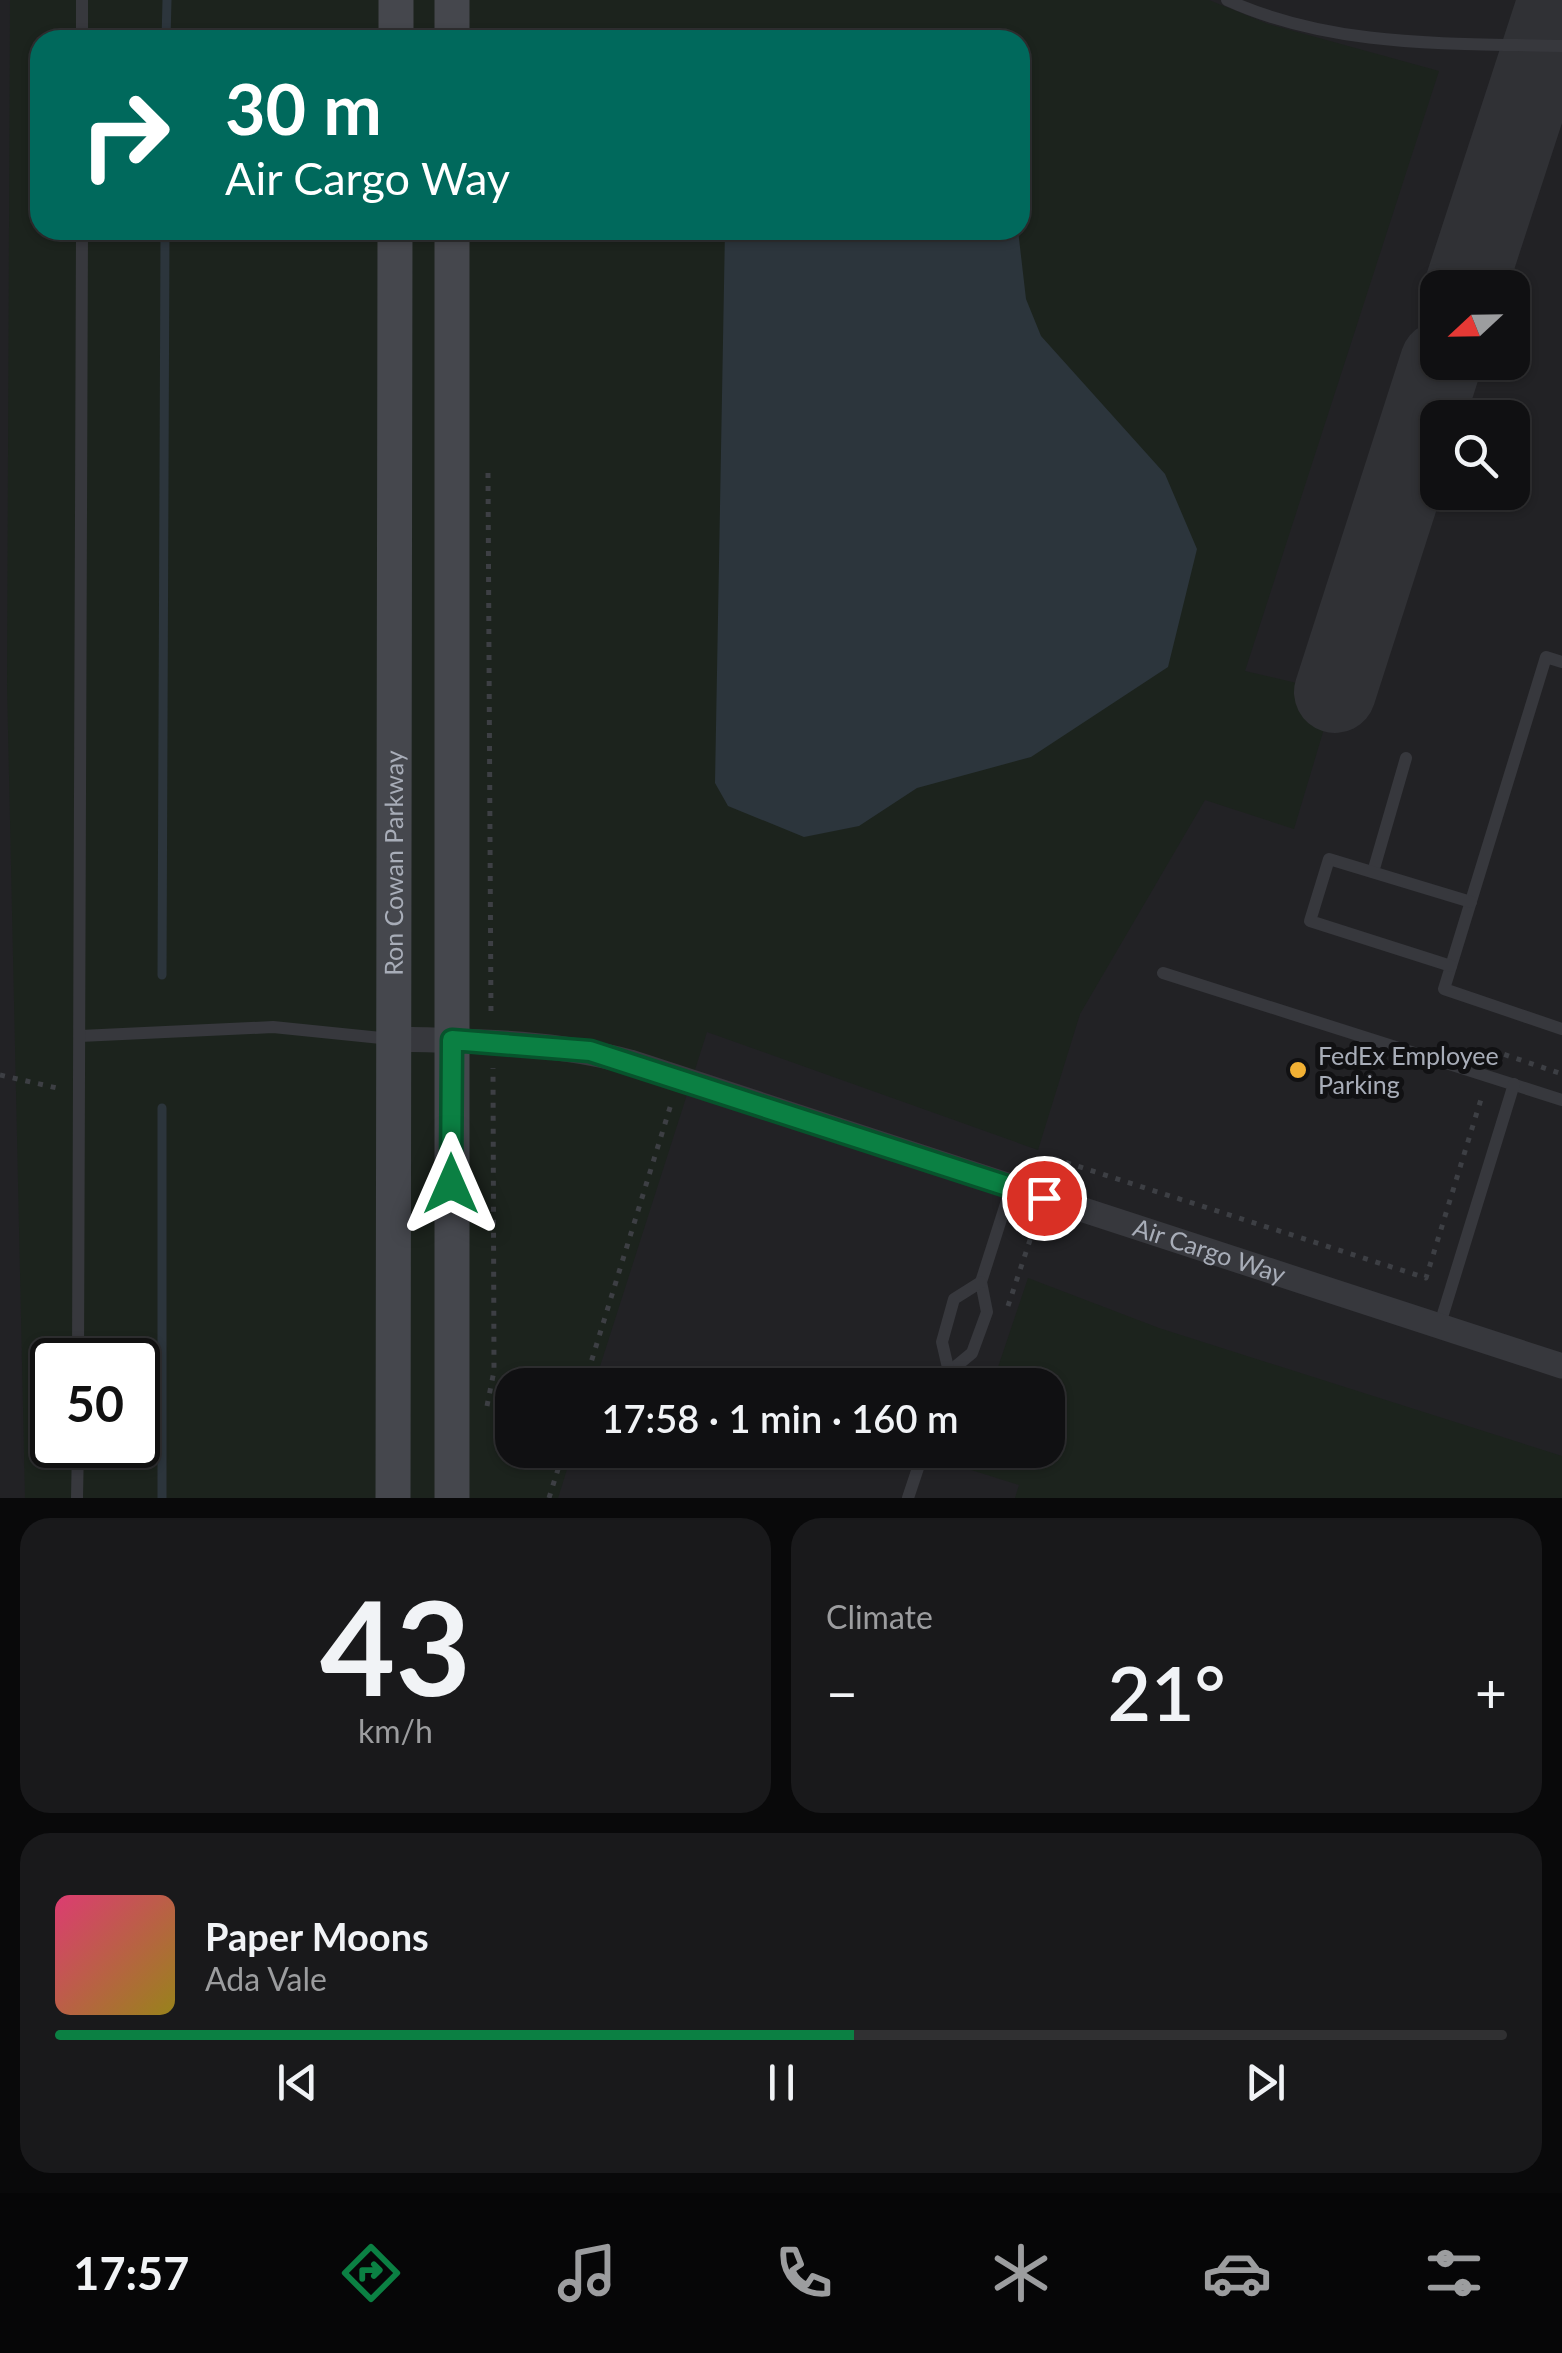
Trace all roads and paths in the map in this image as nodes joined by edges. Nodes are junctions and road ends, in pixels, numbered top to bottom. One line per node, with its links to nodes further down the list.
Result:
1 (82, 0): 5 (lane)
2 (396, 0): 6 (main road)
3 (452, 0): 7 (main road)
4 (1227, 0): 8 (lane)
5 (82, 30)
6 (396, 30)
7 (452, 30)
8 (1562, 46)
9 (82, 240): 20 (lane)
10 (395, 240): 21 (main road, Ron Cowan Parkway)
11 (452, 240): 22 (main road)
12 (488, 472): 23 (path)
13 (1562, 662): 16 (lane)
14 (1406, 758): 15 (lane)
15 (1373, 872): 16 (lane); 17 (lane)
16 (1471, 902): 17 (lane)
17 (1451, 966): 19 (lane)
18 (1163, 973): 26 (lane)
19 (1562, 1029)
20 (80, 1036): 21 (lane); 29 (lane)
21 (391, 1039): 22 (street, Air Cargo Way); 46 (main road, Ron Cowan Parkway)
22 (452, 1040): 23 (street, Air Cargo Way); 47 (main road)
23 (492, 1042): 27 (street, Air Cargo Way); 41 (path)
24 (1562, 1074): 26 (path)
25 (0, 1075): 29 (path)
26 (1488, 1076): 28 (lane); 32 (path)
27 (678, 1078): 31 (street, Air Cargo Way); 38 (path)
28 (1514, 1084): 30 (lane); 35 (lane)
29 (80, 1094): 36 (lane)
30 (1562, 1100)
31 (1012, 1188): 32 (street, Air Cargo Way); 33 (lane)
32 (1044, 1198): 34 (path); 35 (street, Air Cargo Way)
33 (981, 1282): 39 (lane); 40 (lane)
34 (1006, 1310)
35 (1439, 1326): 37 (street, Air Cargo Way)
36 (78, 1338)
37 (1562, 1366)
38 (589, 1368)
39 (946, 1368)
40 (958, 1368)
41 (484, 1423)
42 (78, 1468): 45 (lane)
43 (558, 1468): 48 (path)
44 (918, 1468): 49 (lane)
45 (78, 1498)
46 (392, 1498)
47 (452, 1498)
48 (548, 1498)
49 (908, 1498)

